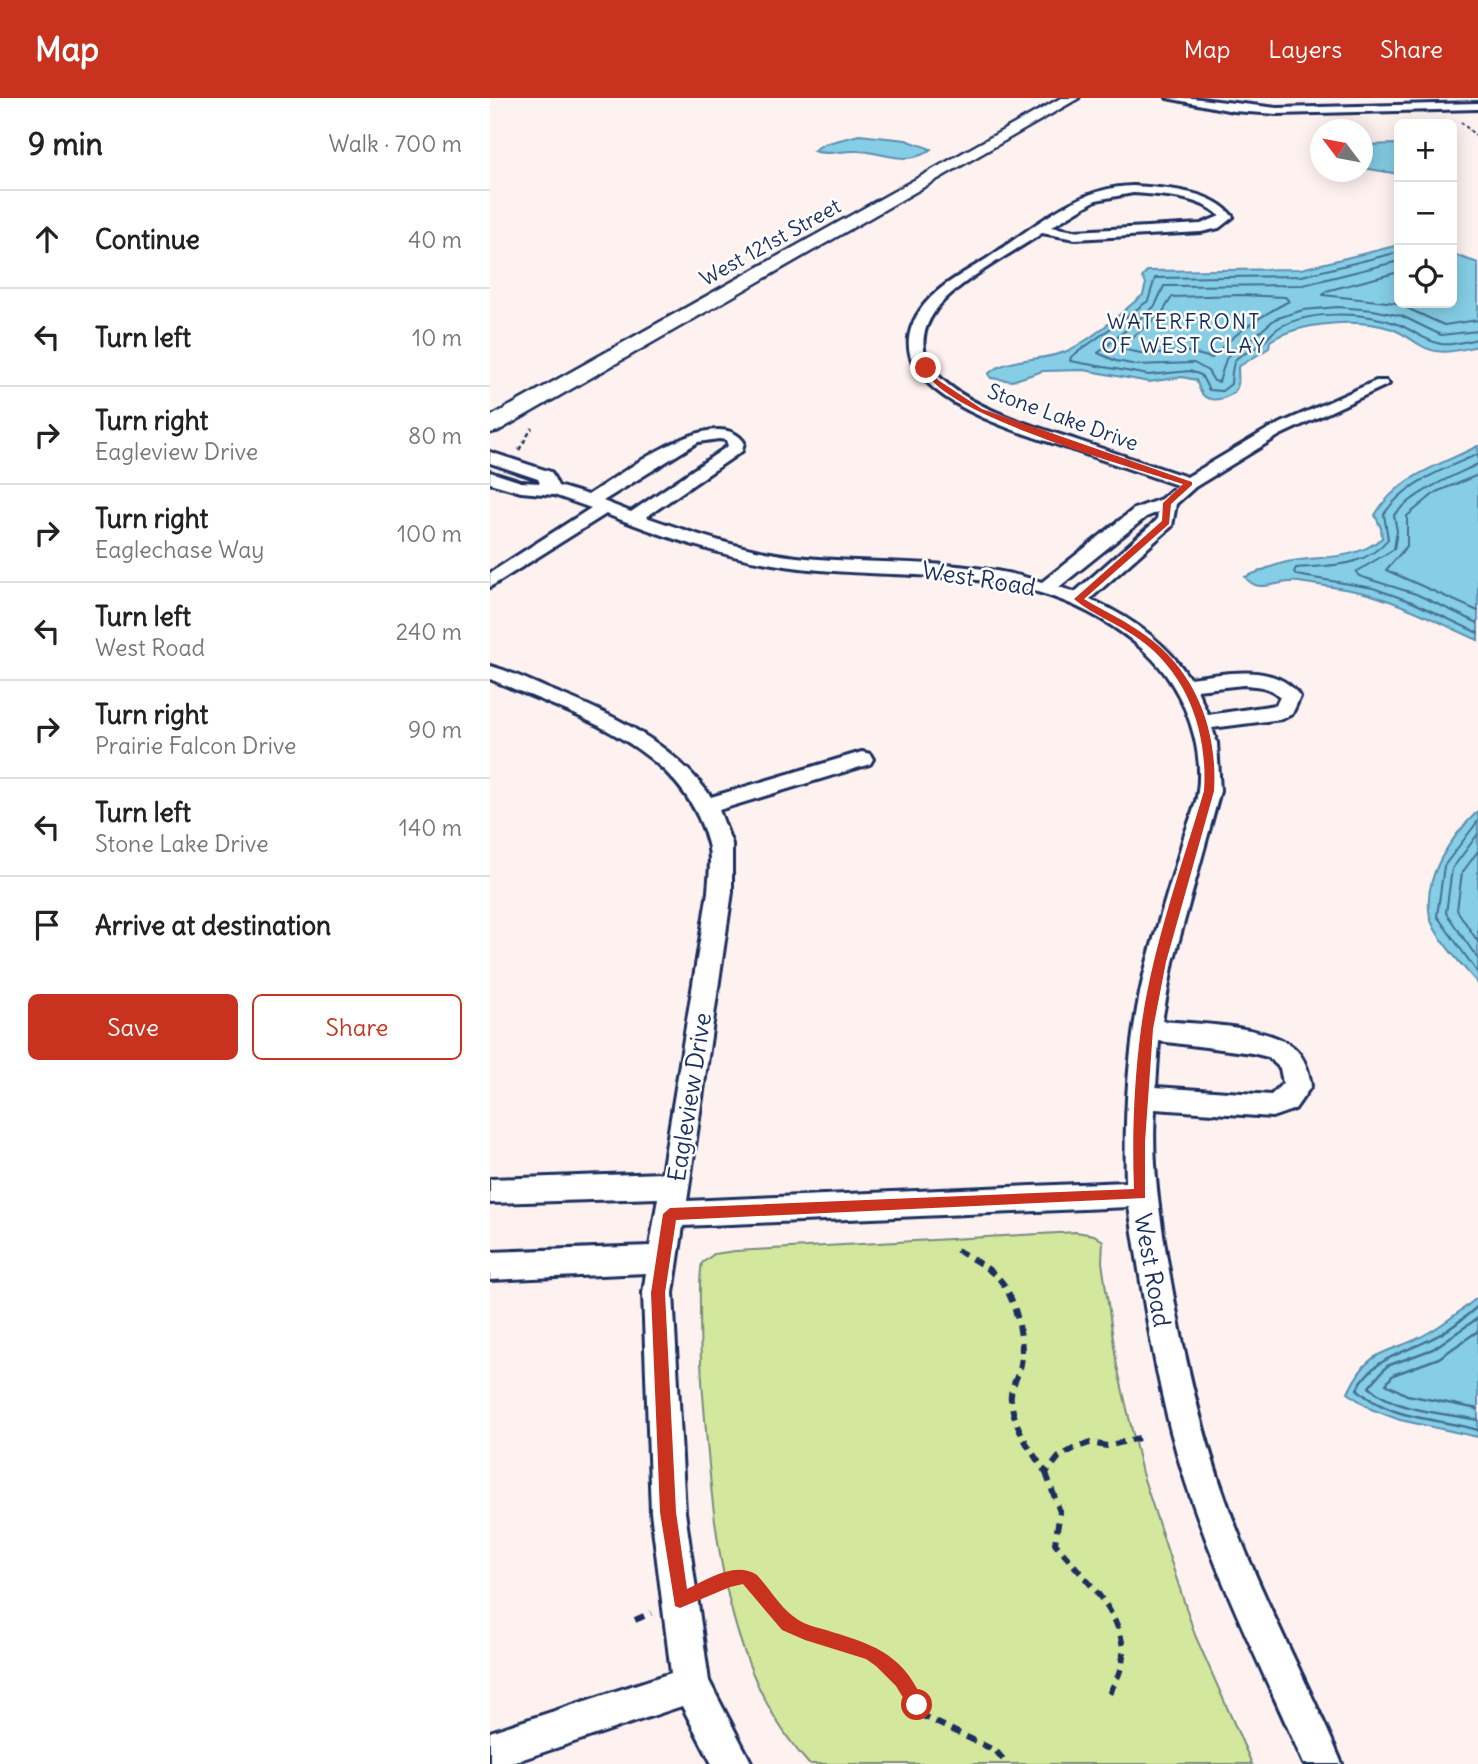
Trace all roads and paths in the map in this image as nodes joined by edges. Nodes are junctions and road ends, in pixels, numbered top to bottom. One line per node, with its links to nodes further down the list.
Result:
1 (1072, 98): 8 (street, West 121st Street)
2 (1172, 98): 5 (street)
3 (1346, 98): 5 (street)
4 (1478, 106): 5 (street)
5 (1355, 109)
6 (1040, 229): 6 (street, Stone Lake Drive); 11 (street, Stone Lake Drive)
7 (1381, 384): 11 (street)
8 (490, 426)
9 (490, 457): 12 (street, West Road)
10 (490, 477): 12 (street, West Road)
11 (1189, 483): 13 (street)
12 (551, 489): 14 (street, West Road)
13 (1167, 503): 17 (street); 18 (street)
14 (597, 505): 15 (street, West Road); 15 (street); 16 (street)
15 (633, 519): 17 (street, West Road)
16 (490, 581)
17 (1046, 588): 18 (street, West Road)
18 (1079, 599): 20 (street, West Road)
19 (490, 672): 23 (street, Eagleview Drive)
20 (1186, 685): 21 (street, West Road); 21 (street)
21 (1204, 722): 24 (street, West Road)
22 (862, 759): 23 (street)
23 (708, 806): 28 (street, Eagleview Drive)
24 (1147, 1029): 25 (street, West Road); 25 (street)
25 (1143, 1097): 27 (street, West Road)
26 (490, 1191): 28 (street)
27 (1141, 1194): 28 (street); 41 (street, West Road)
28 (672, 1199): 30 (street, Eagleview Drive)
29 (957, 1250): 33 (path)
30 (663, 1259): 31 (street); 34 (street, Eagleview Drive)
31 (490, 1266)
32 (1139, 1438): 33 (path)
33 (1046, 1473): 37 (path)
34 (680, 1600): 35 (path); 36 (street, Eagleview Drive); 40 (path)
35 (635, 1620)
36 (691, 1685): 38 (street); 39 (street, Eagleview Drive)
37 (1109, 1693)
38 (490, 1751)
39 (733, 1764)
40 (1007, 1764)
41 (1323, 1764)

